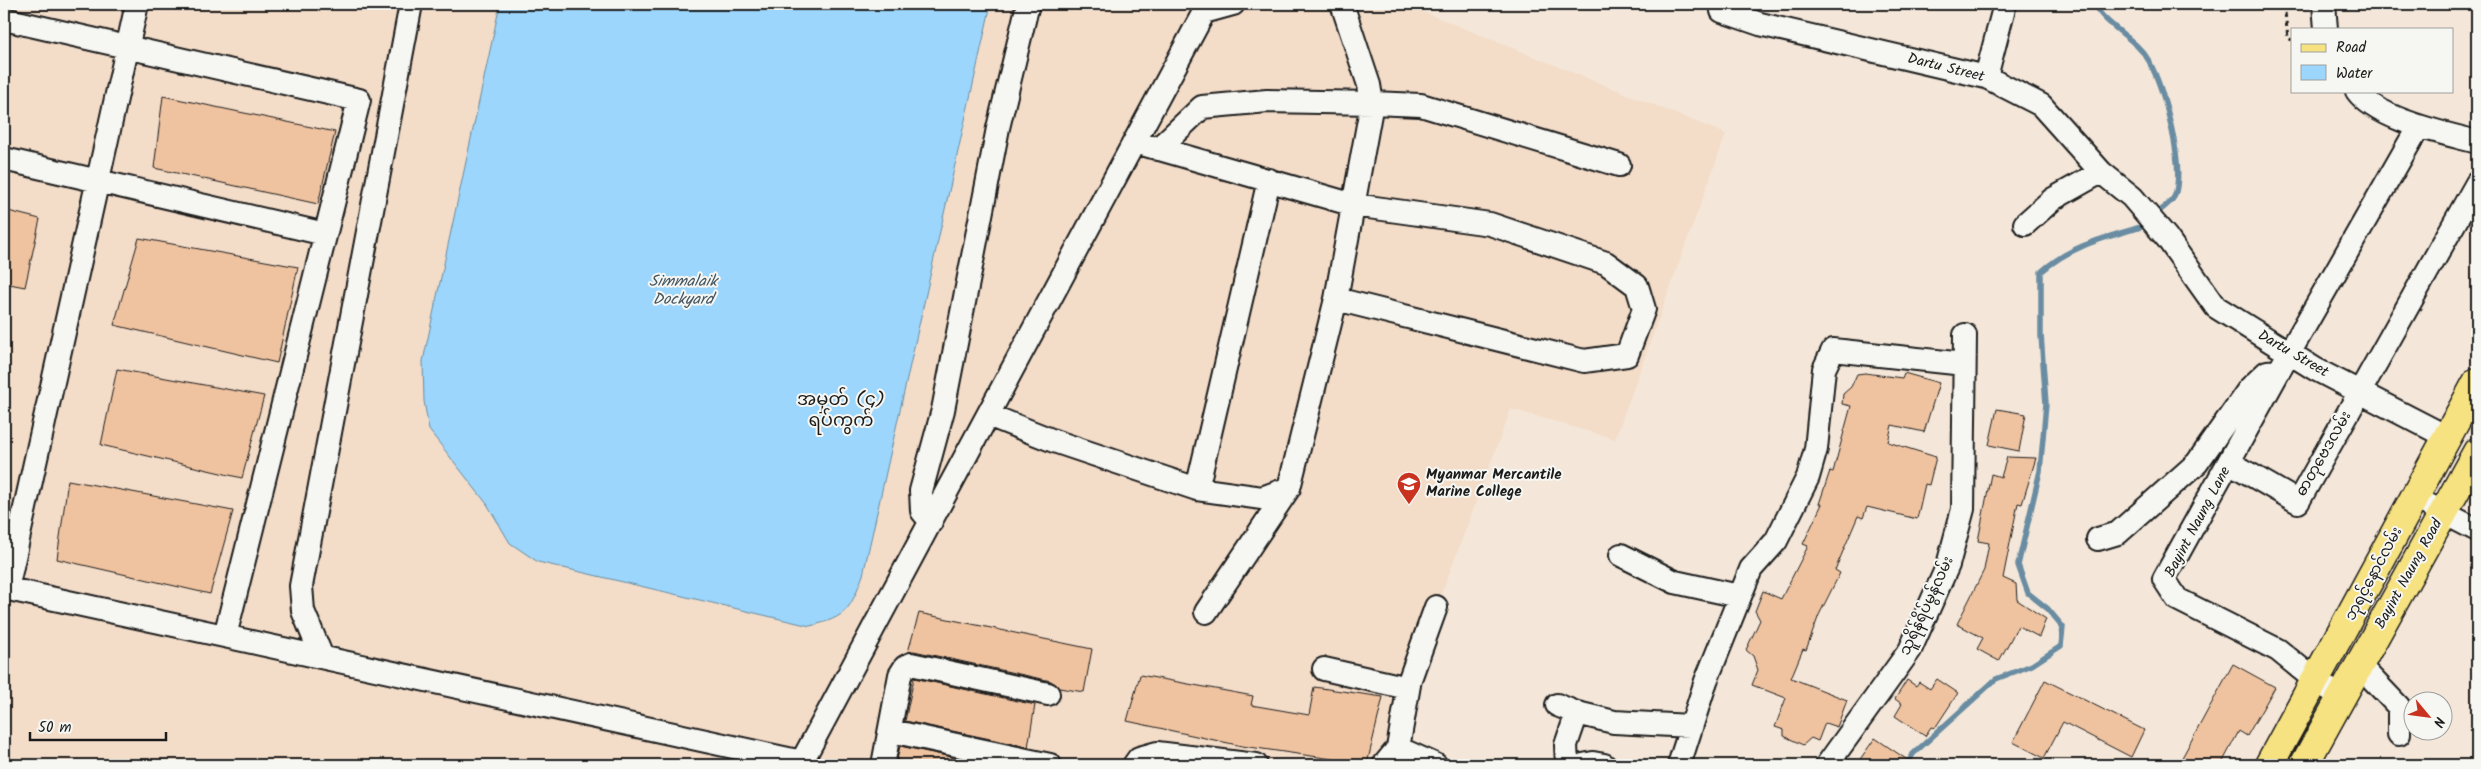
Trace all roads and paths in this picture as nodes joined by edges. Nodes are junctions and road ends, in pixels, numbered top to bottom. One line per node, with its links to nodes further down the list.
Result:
1 (137, 4): 15 (street)
2 (410, 4): 55 (street)
3 (1028, 4): 46 (street)
4 (1233, 4): 9 (street)
5 (1342, 4): 18 (street)
6 (2005, 4): 16 (street)
7 (2284, 4): 14 (path)
8 (2324, 4): 13 (street)
9 (1201, 8): 20 (street)
10 (1722, 11): 11 (street, Dartu Street)
11 (1762, 14): 16 (street, Dartu Street)
12 (4, 19): 15 (street)
13 (2326, 28)
14 (2291, 40)
15 (127, 48): 27 (street); 31 (street)
16 (1986, 77): 25 (street, Dartu Street)
17 (2358, 92): 19 (street)
18 (1372, 103): 22 (street); 24 (street); 29 (street)
19 (2419, 126): 21 (street); 34 (street, Bayint Naung Lane)
20 (1135, 142): 22 (street); 38 (street)
21 (2477, 142)
22 (1158, 149): 26 (street)
23 (4, 159): 27 (street)
24 (1619, 165)
25 (2101, 172): 30 (street); 34 (street, Dartu Street)
26 (1269, 180): 29 (street); 43 (street)
27 (98, 182): 31 (street); 50 (street)
28 (2477, 183): 37 (street)
29 (1354, 205): 32 (street); 32 (street)
30 (2024, 224)
31 (325, 234): 54 (street)
32 (1336, 298): 42 (street)
33 (1966, 335): 35 (street, သူရိန်ရိပ်မွန်လမ်း)
34 (2284, 363): 37 (street, Dartu Street); 41 (street, Bayint Naung Lane); 48 (street)
35 (1964, 364): 51 (street); 77 (street, သူရိန်ရိပ်မွန်လမ်း)
36 (2477, 382): 39 (main road, ဘုရင့်နောင်လမ်း)
37 (2360, 391): 39 (street, Dartu Street); 41 (street, ဓာတုဗေဒလမ်း)
38 (988, 415): 43 (street); 46 (street)
39 (2442, 445): 40 (main road); 44 (main road, ဘုရင့်နောင်လမ်း)
40 (2472, 460): 45 (main road, Bayint Naung Road)
41 (2229, 462): 58 (street, Bayint Naung Lane)
42 (1289, 488): 43 (street); 53 (street)
43 (1197, 489)
44 (2414, 498): 45 (street); 58 (main road, ဘုရင့်နောင်လမ်း)
45 (2442, 513): 47 (street); 56 (main road, Bayint Naung Road)
46 (931, 522): 66 (street)
47 (2477, 530)
48 (2098, 539)
49 (1621, 555): 51 (street)
50 (6, 588): 54 (street)
51 (1739, 596): 62 (street)
52 (1436, 607): 59 (street)
53 (1206, 612)
54 (225, 636): 55 (street)
55 (322, 657): 66 (street)
56 (2359, 665): 61 (main road, Bayint Naung Road); 64 (street)
57 (1324, 669): 59 (street)
58 (2316, 681): 61 (street); 78 (main road, ဘုရင့်နောင်လမ်း)
59 (1408, 688): 65 (street)
60 (1048, 694): 63 (street)
61 (2342, 698): 79 (main road)
62 (1691, 726): 73 (street); 76 (street)
63 (892, 731): 67 (street); 68 (street)
64 (2399, 734)
65 (1398, 748): 71 (street); 72 (street)
66 (801, 763)
67 (884, 765)
68 (1050, 765)
69 (1134, 765): 70 (street)
70 (1256, 765)
71 (1384, 765)
72 (1436, 765)
73 (1567, 765)
74 (1583, 765): 75 (street)
75 (1604, 765)
76 (1679, 765)
77 (1827, 765)
78 (2269, 765)
79 (2304, 765)

